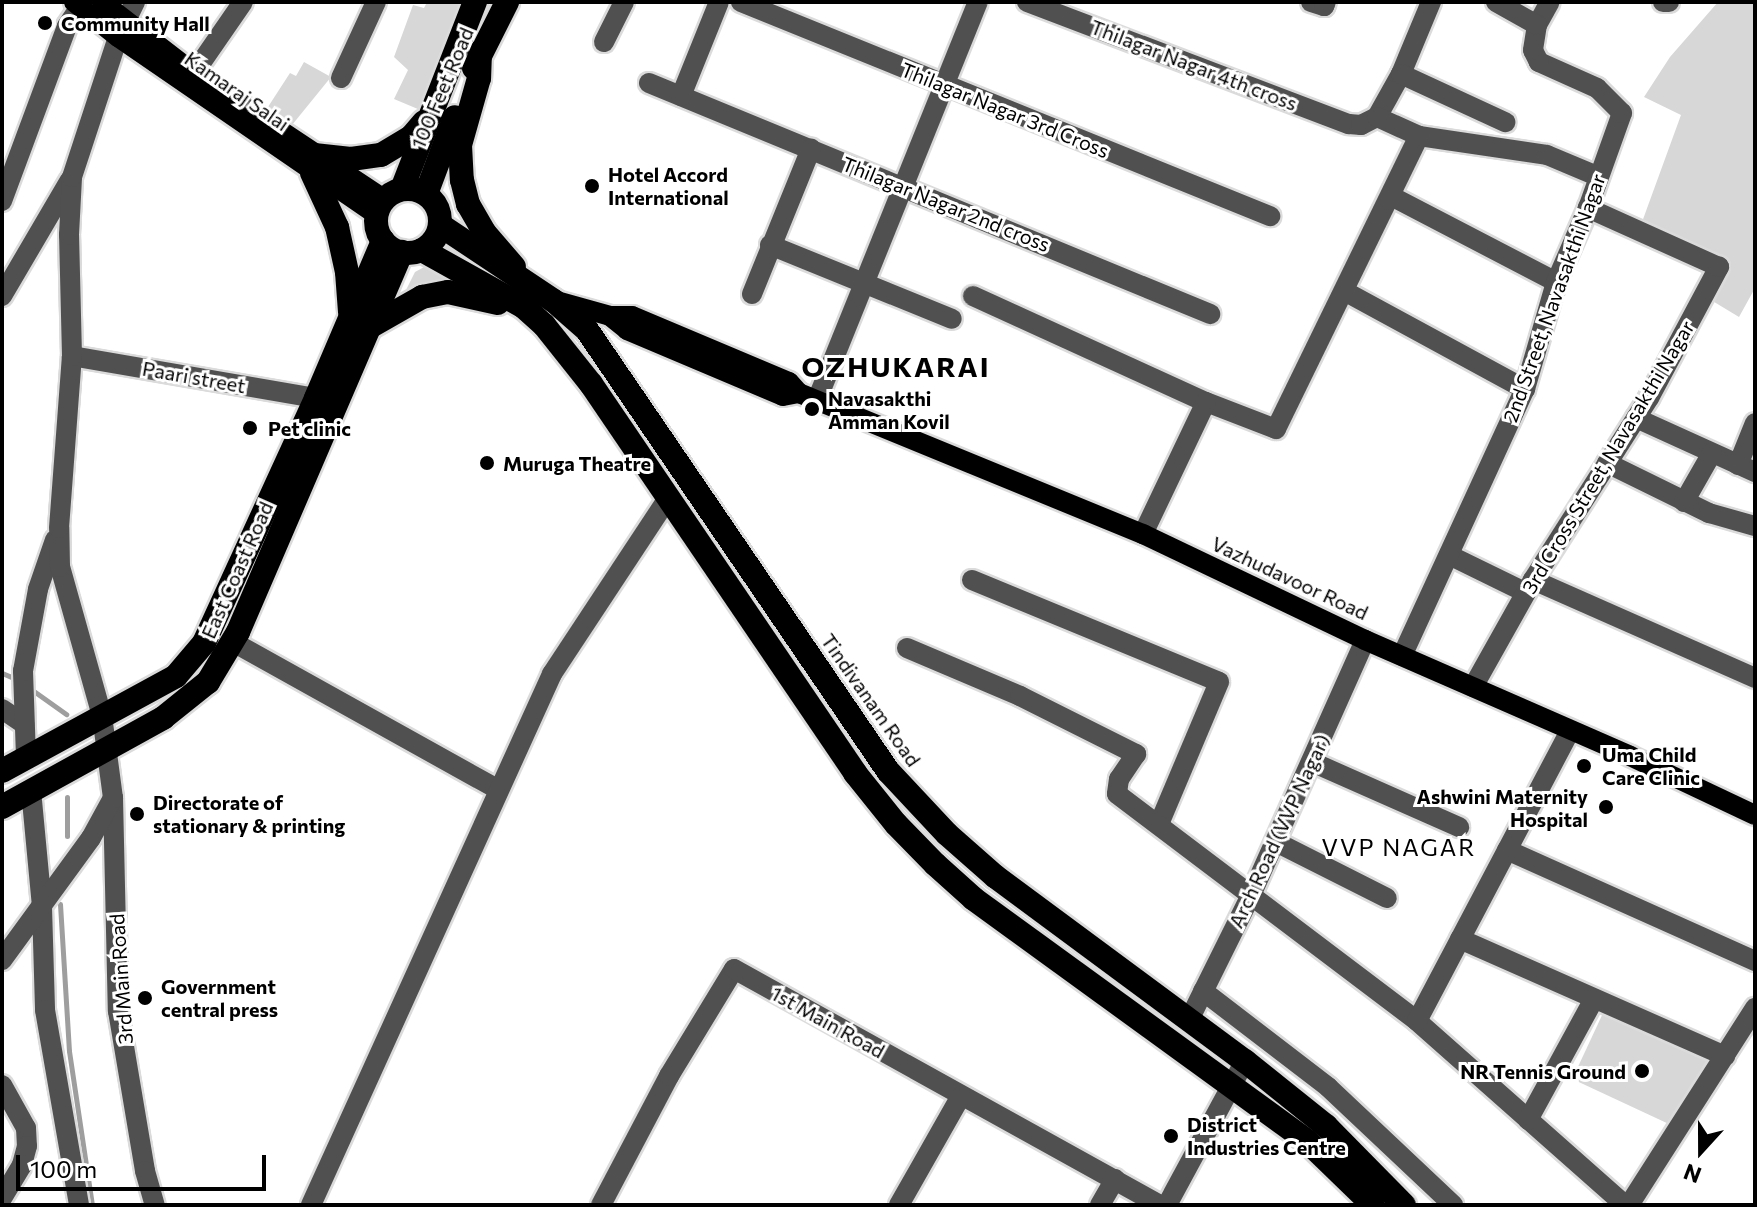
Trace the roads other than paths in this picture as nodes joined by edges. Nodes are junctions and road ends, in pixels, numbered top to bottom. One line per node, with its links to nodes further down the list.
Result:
1 (102, 2): 17 (main road, Kamaraj Salai)
2 (135, 2): 17 (street)
3 (243, 2): 20 (street)
4 (376, 2): 22 (street)
5 (475, 2): 26 (highway, 100 Feet Road)
6 (507, 2): 19 (highway, 100 Feet Road)
7 (624, 2): 18 (street)
8 (719, 2): 25 (street)
9 (741, 2): 24 (street, Thilagar Nagar 3rd Cross)
10 (978, 2): 24 (street)
11 (1027, 2): 27 (street, Thilagar Nagar 4th cross)
12 (1431, 2): 21 (street)
13 (1496, 2): 16 (street)
14 (1550, 2): 16 (street)
15 (77, 4): 17 (main road, Kamaraj Salai); 37 (street)
16 (1537, 25): 32 (street, 2nd Street, Navasakthi Nagar)
17 (122, 30): 20 (main road, Kamaraj Salai); 31 (main road, Kamaraj Salai); 33 (street)
18 (604, 42)
19 (480, 52): 36 (highway, 100 Feet Road); 43 (highway)
20 (194, 73): 31 (main road, Kamaraj Salai)
21 (1401, 74): 27 (street); 28 (street)
22 (341, 78)
23 (649, 83): 25 (street, Thilagar Nagar 2nd cross)
24 (944, 85): 34 (street); 39 (street, Thilagar Nagar 3rd Cross)
25 (681, 96): 30 (street, Thilagar Nagar 2nd cross)
26 (427, 119): 31 (highway); 36 (highway, 100 Feet Road)
27 (1369, 121): 29 (street, Thilagar Nagar 4th cross)
28 (1505, 122)
29 (1419, 136): 32 (street, Thilagar Nagar 4th cross); 35 (street)
30 (811, 149): 34 (street, Thilagar Nagar 2nd cross); 41 (street)
31 (313, 164): 36 (main road, Kamaraj Salai); 54 (highway)
32 (1597, 176): 38 (street, 2nd Street, Navasakthi Nagar)
33 (72, 177): 48 (street); 56 (street)
34 (902, 186): 44 (street); 52 (street, Thilagar Nagar 2nd cross)
35 (1391, 196): 45 (street); 46 (street)
36 (397, 199): 40 (highway); 42 (highway)
37 (2, 201)
38 (1588, 208): 45 (street, 2nd Street, Navasakthi Nagar); 61 (street, 3rd Cross Street, Navasakthi Nagar)
39 (1270, 216)
40 (440, 225): 42 (highway, East Coast Road); 43 (highway, Tindivanam Road)
41 (770, 245): 44 (street); 47 (street)
42 (402, 248): 51 (highway); 54 (highway, East Coast Road)
43 (523, 282): 50 (highway, Tindivanam Road)
44 (863, 282): 53 (street); 58 (street)
45 (1556, 282): 57 (street, 2nd Street, Navasakthi Nagar)
46 (1346, 292): 57 (street); 60 (street)
47 (752, 294)
48 (2, 296)
49 (973, 296): 60 (street)
50 (554, 301): 51 (main road, Vazhudavoor Road); 58 (main road, Vazhudavoor Road); 107 (highway, Tindivanam Road)
51 (524, 307): 55 (highway)
52 (1210, 314)
53 (952, 319)
54 (360, 322): 55 (highway); 59 (highway, East Coast Road); 75 (highway, East Coast Road)
55 (544, 325): 66 (highway)
56 (72, 356): 59 (street, Paari street); 69 (street)
57 (1525, 389): 71 (street, 2nd Street, Navasakthi Nagar)
58 (808, 397): 70 (main road, Vazhudavoor Road)
59 (316, 398): 81 (highway, East Coast Road)
60 (1206, 402): 70 (street)
61 (1636, 418): 63 (street); 64 (street, 3rd Cross Street, Navasakthi Nagar)
62 (1755, 423): 65 (street)
63 (1712, 453): 65 (street); 67 (street)
64 (1607, 463): 67 (street); 73 (street, 3rd Cross Street, Navasakthi Nagar)
65 (1746, 469)
66 (668, 498): 90 (street); 111 (highway)
67 (1684, 502): 68 (street)
68 (1755, 526)
69 (59, 528): 81 (street, 3rd Main Road); 82 (street)
70 (1143, 534): 74 (main road, Vazhudavoor Road)
71 (1449, 555): 73 (street); 77 (street, 2nd Street, Navasakthi Nagar)
72 (972, 580): 94 (street)
73 (1529, 586): 78 (street); 79 (street, 3rd Cross Street, Navasakthi Nagar)
74 (1365, 640): 77 (main road, Vazhudavoor Road); 87 (street, Arch Road (VVP Nagar))
75 (233, 642): 85 (highway, East Coast Road); 90 (street)
76 (907, 648): 94 (street)
77 (1402, 656): 79 (main road, Vazhudavoor Road)
78 (1755, 678)
79 (1473, 687): 84 (main road, Vazhudavoor Road)
80 (2, 709): 82 (street)
81 (102, 716): 85 (street, 3rd Main Road); 86 (highway, East Coast Road)
82 (24, 724): 83 (street); 86 (street)
83 (2, 727)
84 (1570, 731): 93 (main road, Vazhudavoor Road); 97 (street)
85 (106, 748): 89 (highway, East Coast Road); 91 (street, 3rd Main Road)
86 (26, 757): 88 (highway, East Coast Road)
87 (1312, 762): 95 (street); 96 (street, Arch Road (VVP Nagar))
88 (2, 771)
89 (31, 790): 92 (highway, East Coast Road); 100 (street)
90 (499, 790): 119 (street)
91 (113, 798): 100 (street); 118 (street, 3rd Main Road)
92 (2, 807)
93 (1755, 815)
94 (1159, 824): 98 (street)
95 (1459, 827)
96 (1276, 842): 98 (street, Arch Road (VVP Nagar)); 99 (street)
97 (1507, 850): 101 (street); 103 (street)
98 (1252, 893): 104 (street, Arch Road (VVP Nagar)); 108 (street)
99 (1387, 898)
100 (42, 907): 102 (street); 117 (street)
101 (1460, 939): 105 (street); 108 (street)
102 (2, 960)
103 (1755, 961)
104 (1203, 991): 107 (street, Arch Road (VVP Nagar)); 127 (street)
105 (1594, 999): 109 (street); 114 (street)
106 (1755, 1008): 109 (street)
107 (1189, 1020): 110 (highway, Tindivanam Road)
108 (1417, 1021): 114 (street)
109 (1725, 1056): 128 (street)
110 (1245, 1061): 111 (street); 126 (highway, Tindivanam Road)
111 (1229, 1083): 124 (street); 125 (highway)
112 (2, 1085): 116 (street)
113 (961, 1096): 115 (street, 1st Main Road); 120 (street, 1st Main Road); 121 (street)
114 (1528, 1120): 128 (street)
115 (1115, 1179): 122 (street); 123 (street, 1st Main Road)
116 (2, 1198)
117 (79, 1205)
118 (155, 1205)
119 (311, 1205)
120 (601, 1205)
121 (899, 1205)
122 (1100, 1205)
123 (1159, 1205)
124 (1167, 1205)
125 (1373, 1205)
126 (1404, 1205)
127 (1453, 1205)
128 (1627, 1205)

